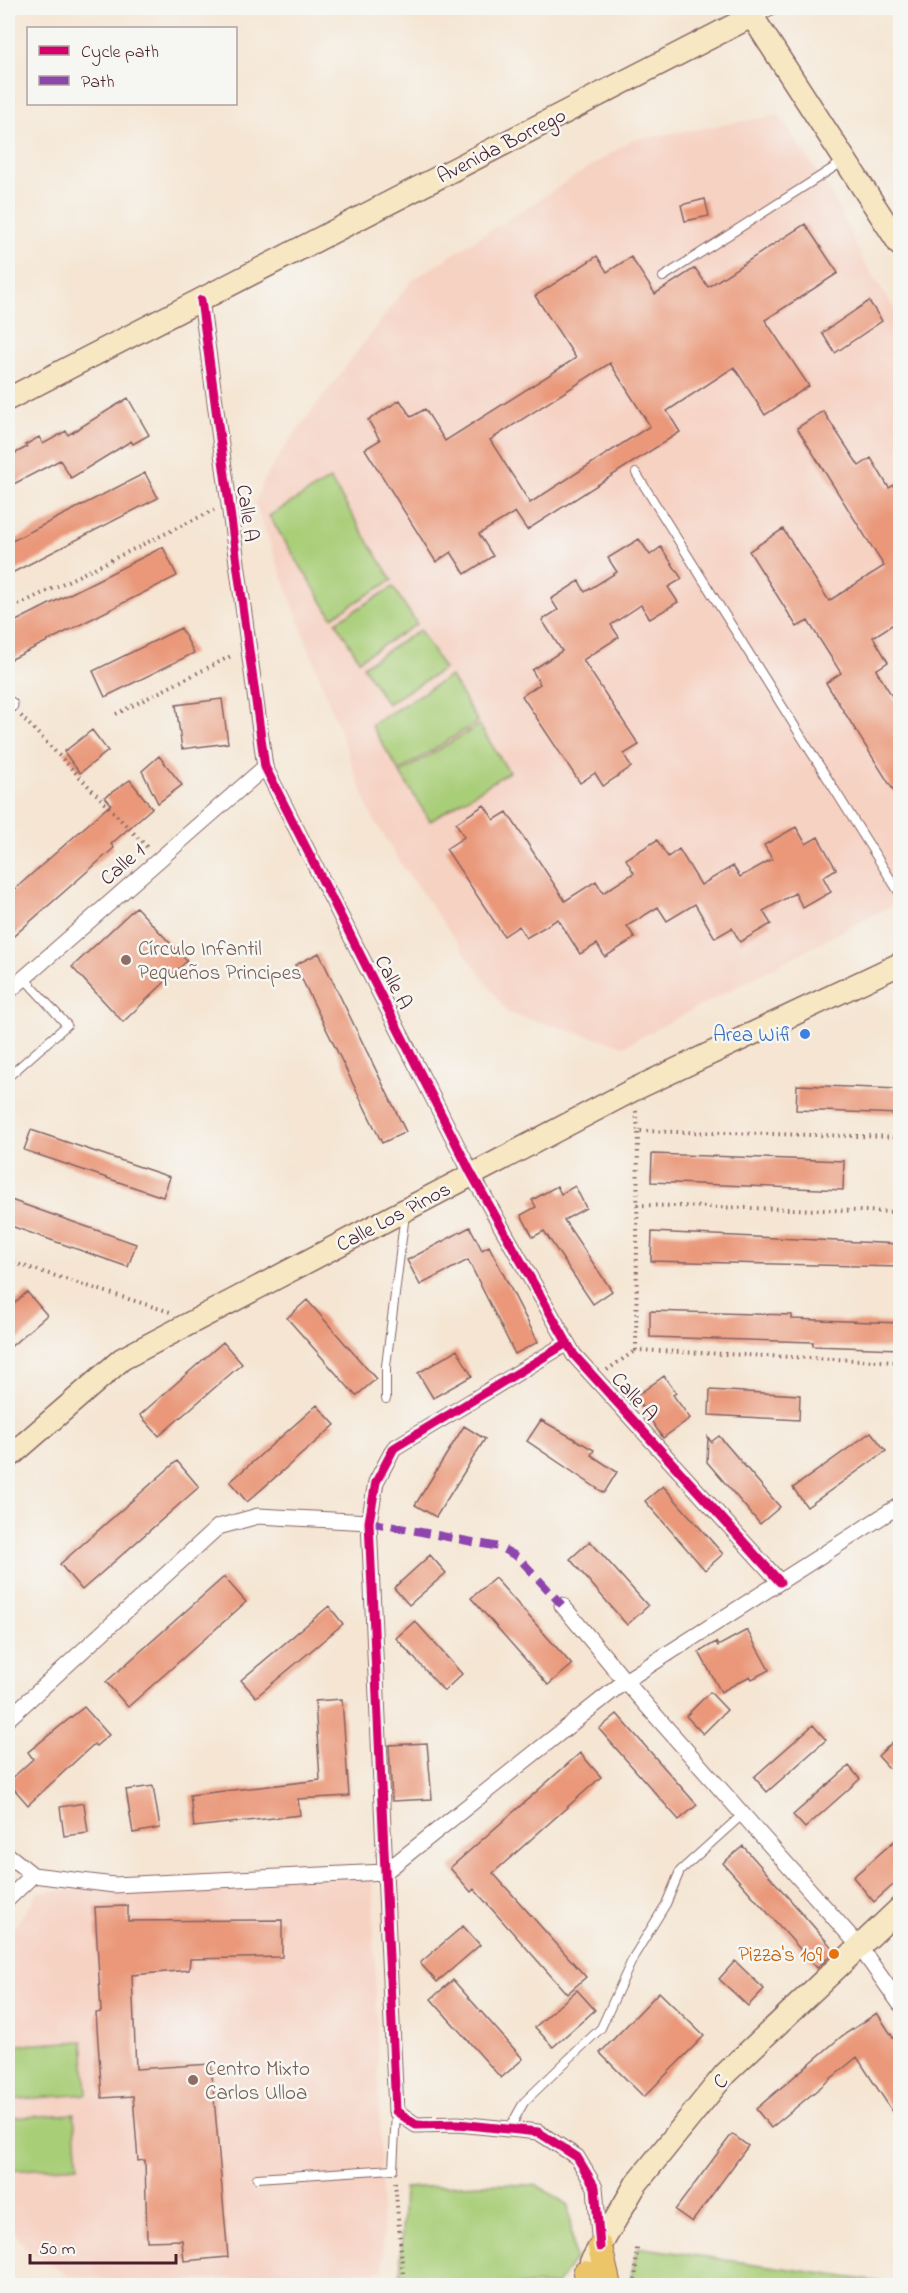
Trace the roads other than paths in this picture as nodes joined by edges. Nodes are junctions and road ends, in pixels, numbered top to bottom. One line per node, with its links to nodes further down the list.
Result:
1 (753, 10): 2 (street, Avenida Borrego); 5 (street, Avenida Borrego)
2 (846, 160): 3 (street, Avenida Borrego); 4 (lane)
3 (900, 245)
4 (663, 277)
5 (201, 300): 6 (street, Avenida Borrego); 8 (street, Calle A)
6 (8, 399)
7 (636, 473): 9 (lane)
8 (265, 768): 11 (street, Calle 1); 14 (street, Calle A)
9 (900, 894)
10 (900, 964): 14 (street, Calle Los Pinos)
11 (24, 978): 12 (street, Calle 1); 13 (lane)
12 (8, 992)
13 (8, 1077)
14 (471, 1173): 15 (street, Calle Los Pinos); 16 (street, Calle A)
15 (405, 1209): 17 (lane); 18 (street, Calle Los Pinos)
16 (567, 1343): 20 (street); 21 (street, Calle A)
17 (386, 1400)
18 (8, 1458)
19 (900, 1504): 21 (street)
20 (369, 1522): 24 (street); 27 (street)
21 (780, 1582): 23 (street)
22 (562, 1605): 23 (street)
23 (625, 1681): 25 (street); 27 (street)
24 (8, 1719)
25 (743, 1814): 31 (street); 34 (lane)
26 (8, 1855): 28 (street)
27 (385, 1872): 28 (street); 33 (street)
28 (33, 1875): 29 (street)
29 (8, 1899)
30 (900, 1908): 31 (street, C)
31 (859, 1946): 32 (street); 36 (street, C)
32 (900, 2004)
33 (396, 2111): 34 (street); 35 (lane)
34 (508, 2129): 36 (street)
35 (257, 2178)
36 (600, 2247): 37 (street, C); 38 (main road)
37 (583, 2281)
38 (609, 2286)

